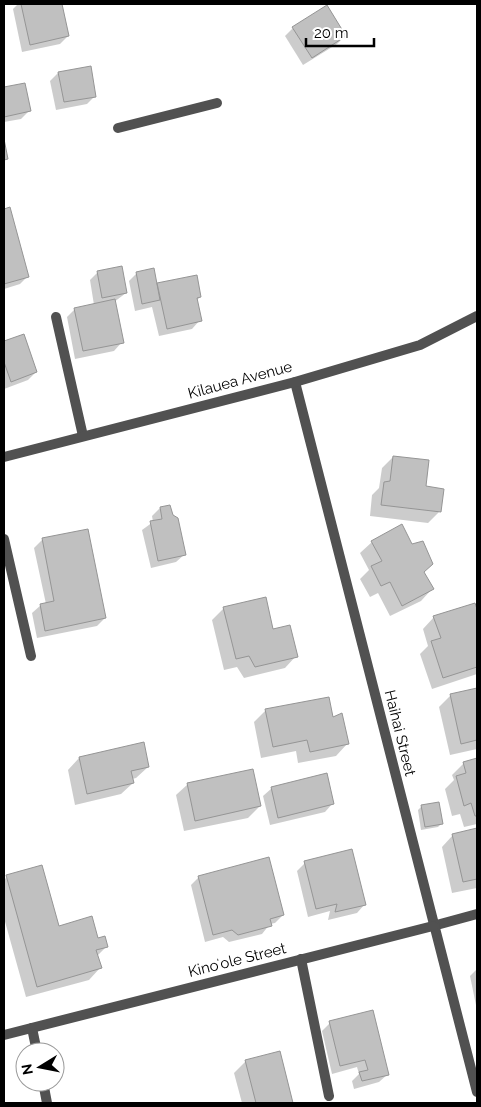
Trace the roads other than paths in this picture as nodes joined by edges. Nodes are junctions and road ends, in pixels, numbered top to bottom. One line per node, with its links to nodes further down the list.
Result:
1 (217, 103): 2 (street)
2 (118, 128)
3 (477, 316): 5 (street, Kilauea Avenue)
4 (56, 317): 6 (street)
5 (295, 382): 6 (street, Kilauea Avenue); 11 (street, Haihai Street)
6 (83, 436): 7 (street, Kilauea Avenue)
7 (4, 456)
8 (4, 538): 9 (street)
9 (31, 656)
10 (477, 914): 11 (street, Kinoʻole Street)
11 (433, 926): 12 (street, Kinoʻole Street); 16 (street, Haihai Street)
12 (301, 959): 13 (street, Kinoʻole Street); 17 (street)
13 (32, 1028): 14 (street, Kinoʻole Street); 15 (street)
14 (4, 1035)
15 (35, 1042)
16 (477, 1092)
17 (329, 1096)

